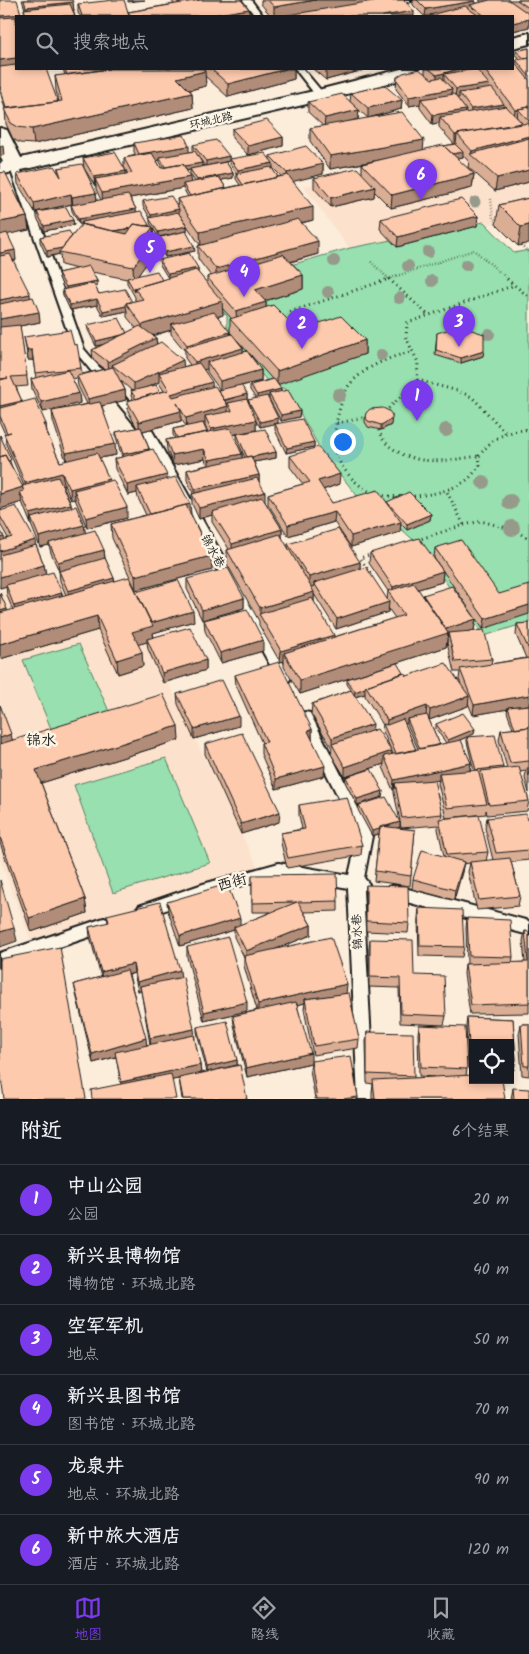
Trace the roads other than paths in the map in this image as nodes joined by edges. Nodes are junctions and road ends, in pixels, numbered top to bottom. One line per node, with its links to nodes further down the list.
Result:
1 (247, 0): 4 (lane)
2 (412, 0): 3 (lane)
3 (384, 5)
4 (258, 15)
5 (529, 38): 6 (street)
6 (514, 43)
7 (301, 70): 9 (lane)
8 (417, 70): 9 (street, 环城北路)
9 (320, 95): 11 (street, 环城北路)
10 (0, 134): 11 (street)
11 (7, 167): 12 (lane, 锦水巷)
12 (292, 692)
13 (301, 709): 14 (lane, 锦水巷)
14 (355, 883): 15 (lane, 西街); 16 (lane, 西街); 17 (lane, 锦水巷)
15 (529, 928)
16 (0, 960)
17 (366, 1099)

